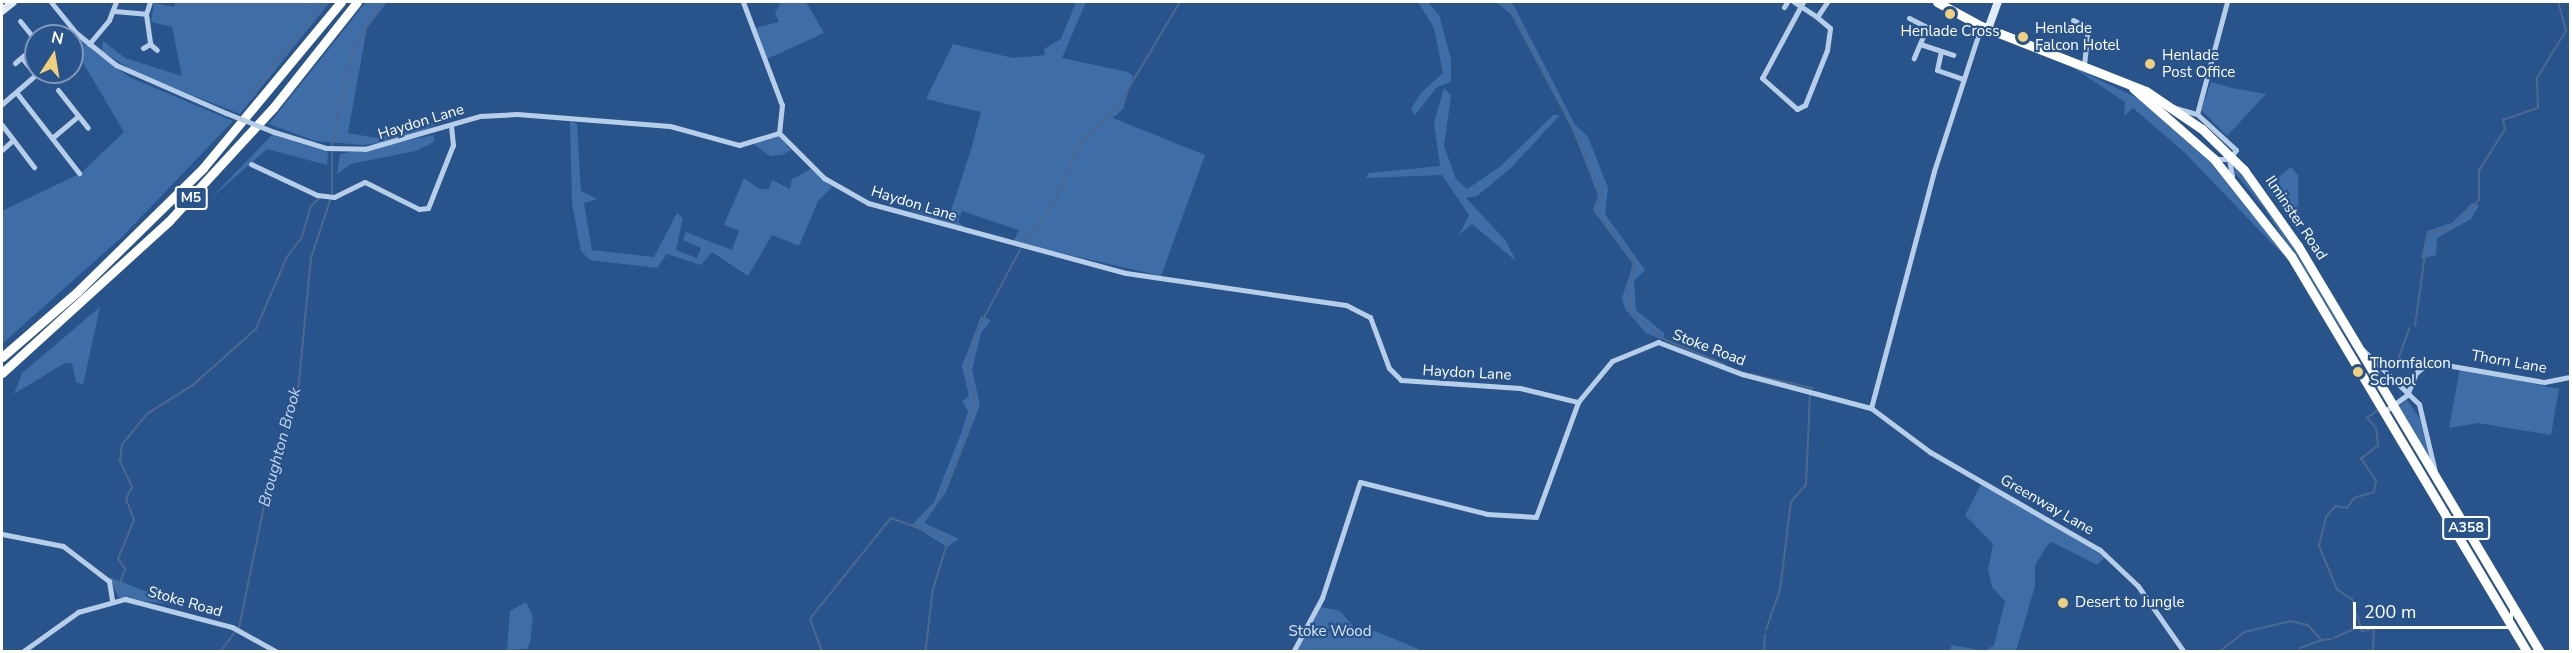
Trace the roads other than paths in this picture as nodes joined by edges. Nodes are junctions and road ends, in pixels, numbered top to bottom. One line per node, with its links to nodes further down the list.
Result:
1 (13, 2): 14 (street)
2 (51, 2): 21 (street, Haydon Lane)
3 (116, 2): 15 (street)
4 (150, 2): 16 (street)
5 (341, 2): 59 (highway, M5)
6 (357, 2): 60 (highway, M5)
7 (743, 2): 48 (street)
8 (1794, 2): 13 (street)
9 (1827, 2): 17 (street)
10 (1937, 2): 23 (highway, Ilminster Road / A358)
11 (1998, 2): 23 (street)
12 (2228, 2): 43 (street)
13 (1802, 3): 17 (street); 17 (street)
14 (2, 11)
15 (114, 11): 16 (street); 25 (street)
16 (146, 14): 26 (street)
17 (1817, 17)
18 (1909, 18): 27 (street)
19 (2073, 20): 35 (street)
20 (20, 21): 22 (street)
21 (67, 24)
22 (24, 26)
23 (1985, 27): 35 (highway, Ilminster Road / A358); 36 (street)
24 (84, 41): 25 (street, Haydon Lane)
25 (88, 44): 46 (street, Haydon Lane, bridge)
26 (150, 44): 28 (street); 29 (street)
27 (1920, 44): 30 (street); 33 (street)
28 (143, 48)
29 (158, 50)
30 (1941, 51): 31 (street); 36 (street)
31 (1953, 55)
32 (22, 58): 34 (street)
33 (1914, 58)
34 (15, 63)
35 (2084, 65): 38 (highway, Ilminster Road / A358)
36 (1963, 79): 64 (street)
37 (26, 84): 40 (street)
38 (2133, 88): 42 (highway, Ilminster Road / A358); 53 (highway, Ilminster Road / A358)
39 (58, 90): 44 (street)
40 (16, 92): 41 (street); 49 (street)
41 (2, 104)
42 (2170, 106): 43 (street); 52 (highway, Ilminster Road / A358)
43 (2197, 114): 52 (street)
44 (78, 116): 47 (street); 49 (street)
45 (2, 125): 50 (street)
46 (451, 125): 48 (street, Haydon Lane); 54 (street)
47 (88, 128)
48 (779, 133): 63 (street, Haydon Lane)
49 (52, 138): 56 (street)
50 (13, 140): 51 (street); 55 (street)
51 (2, 150)
52 (2230, 158): 53 (street); 57 (street); 58 (highway, Ilminster Road / A358)
53 (2214, 159): 57 (highway, Ilminster Road / A358)
54 (251, 164)
55 (34, 167)
56 (80, 173)
57 (2234, 180): 65 (highway, Ilminster Road / A358)
58 (2359, 347): 62 (street); 65 (highway, Ilminster Road / A358)
59 (2, 357)
60 (2, 372)
61 (2571, 377): 62 (street, Thorn Lane)
62 (2409, 392): 65 (street, Thorn Lane); 66 (street)
63 (1578, 402): 64 (street, Stoke Road); 71 (street, Stoke Road)
64 (1871, 408): 72 (street, Greenway Lane)
65 (2389, 408): 66 (highway, A358); 73 (highway, A358)
66 (2436, 478): 74 (highway, A358)
67 (2, 534): 68 (street)
68 (112, 601): 69 (street, Stoke Road); 70 (street, Stoke Road)
69 (22, 651)
70 (278, 651)
71 (1293, 651)
72 (2184, 651)
73 (2528, 651)
74 (2540, 651)

